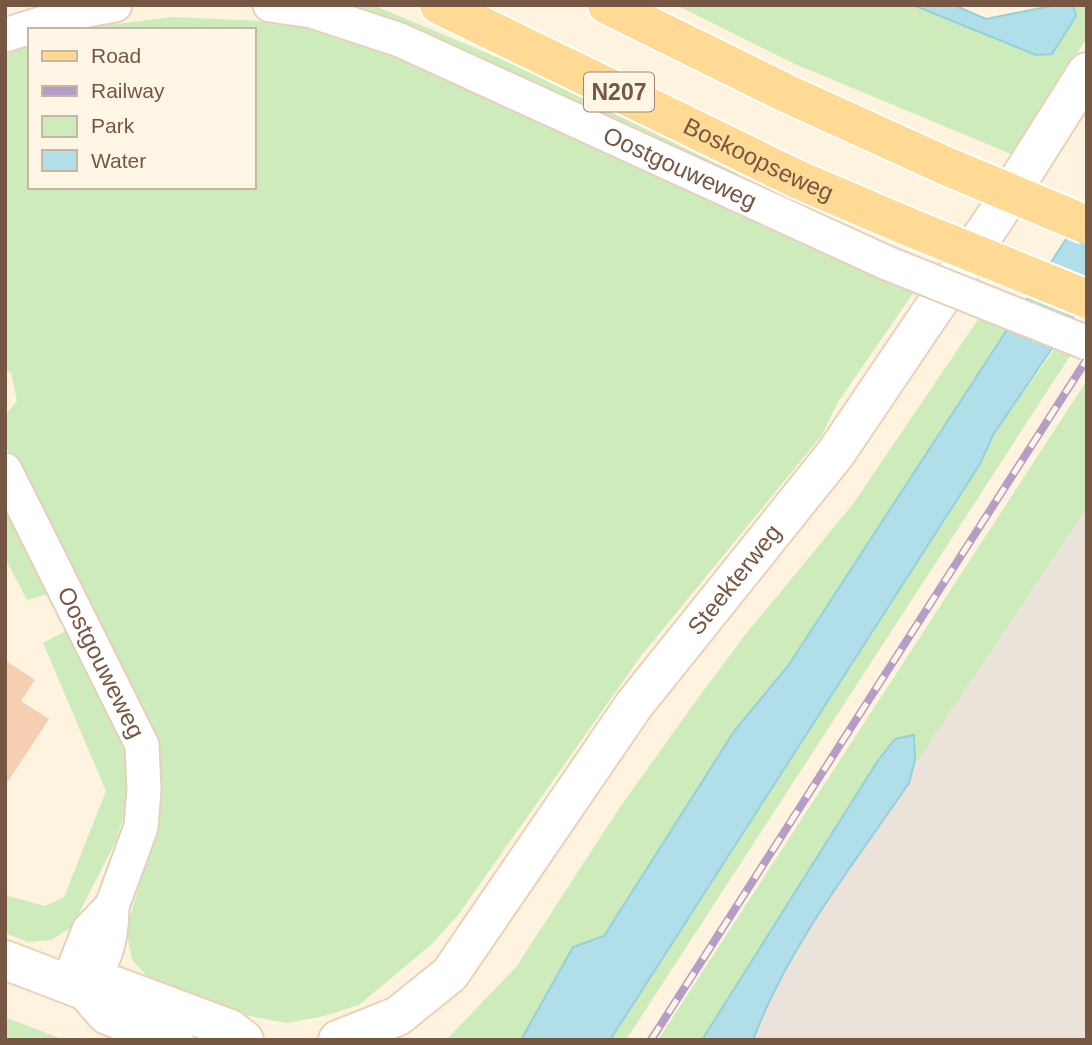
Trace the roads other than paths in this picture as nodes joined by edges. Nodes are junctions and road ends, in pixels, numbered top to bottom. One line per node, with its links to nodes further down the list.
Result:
1 (116, 5): 5 (street)
2 (270, 5): 9 (street, Oostgouweweg, bridge)
3 (439, 5): 8 (main road, Boskoopseweg / N207, bridge)
4 (607, 5): 7 (main road, bridge)
5 (5, 35)
6 (1087, 72): 15 (main road, Steekterweg)
7 (1087, 225)
8 (1087, 299)
9 (1087, 343)
10 (5, 470): 12 (street, Oostgouweweg)
11 (5, 960): 12 (main road)
12 (77, 987): 13 (main road); 14 (main road)
13 (174, 1040)
14 (244, 1040)
15 (338, 1040)

